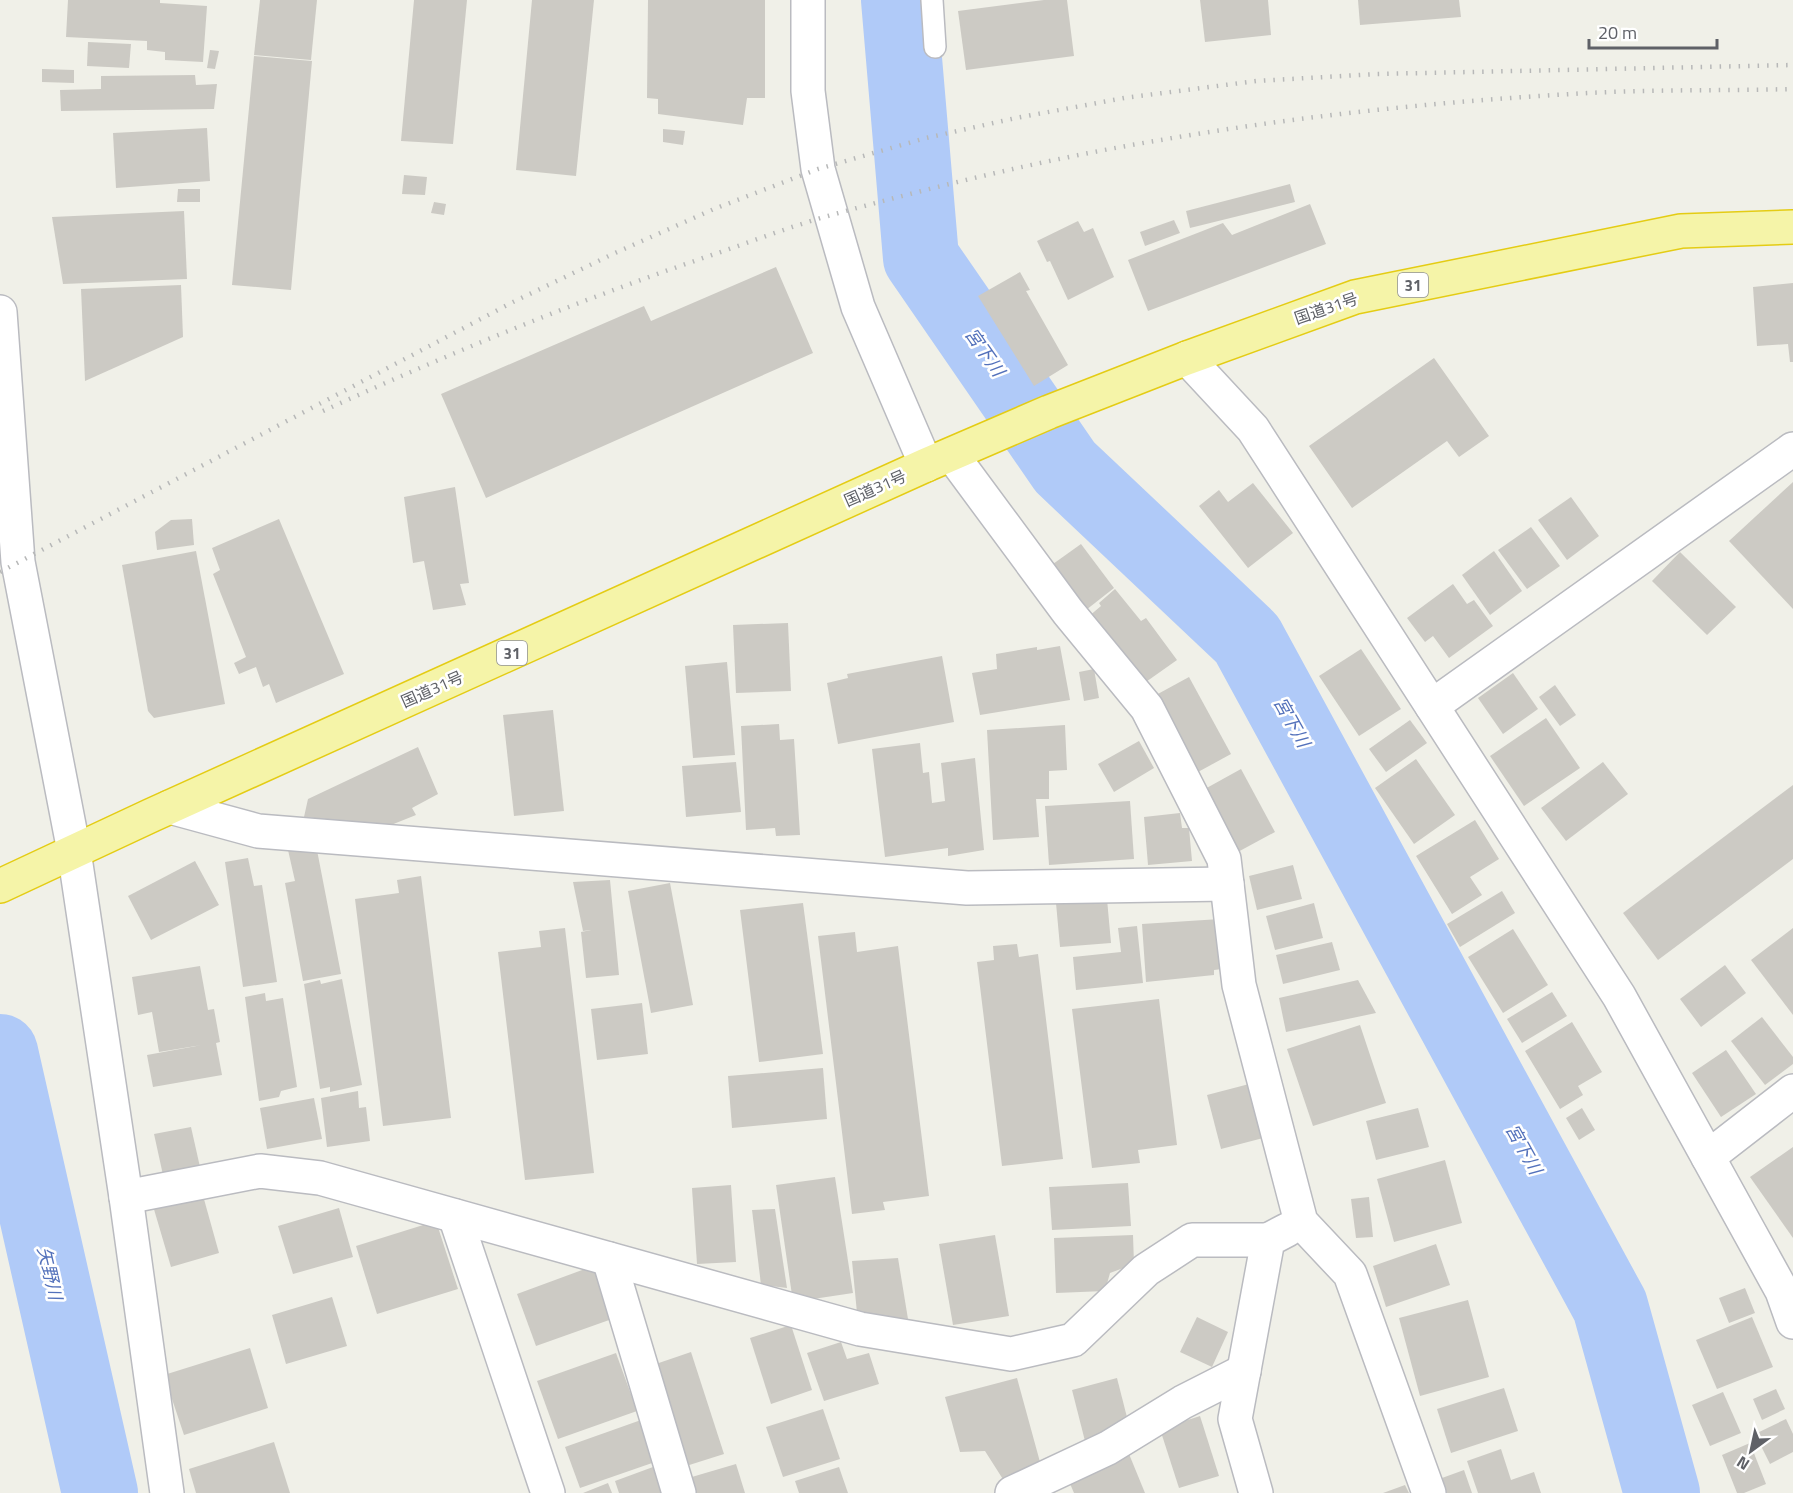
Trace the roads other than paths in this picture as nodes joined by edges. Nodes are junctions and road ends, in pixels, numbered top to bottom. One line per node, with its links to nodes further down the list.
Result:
1 (808, 0): 8 (street)
2 (932, 0): 3 (lane)
3 (935, 47)
4 (1793, 227): 6 (highway, 国道31号 / 31)
5 (0, 312): 11 (street)
6 (1187, 358): 8 (highway, 国道31号 / 31); 9 (street)
7 (1793, 449): 9 (street)
8 (952, 455): 10 (highway, 国道31号 / 31); 12 (street)
9 (1432, 706): 15 (street)
10 (170, 807): 11 (highway, 国道31号 / 31); 12 (street)
11 (60, 859): 13 (highway, 国道31号 / 31); 16 (street)
12 (1227, 884): 18 (street)
13 (0, 886)
14 (1793, 1091): 15 (street)
15 (1708, 1156): 21 (street)
16 (126, 1197): 17 (street); 23 (street)
17 (455, 1216): 20 (street); 24 (street)
18 (1301, 1222): 19 (street); 28 (street)
19 (1268, 1240): 20 (street); 22 (street)
20 (609, 1258): 25 (street)
21 (1793, 1322)
22 (1244, 1371): 26 (street); 27 (street)
23 (167, 1493)
24 (548, 1493)
25 (679, 1493)
26 (1012, 1493)
27 (1256, 1493)
28 (1429, 1493)

